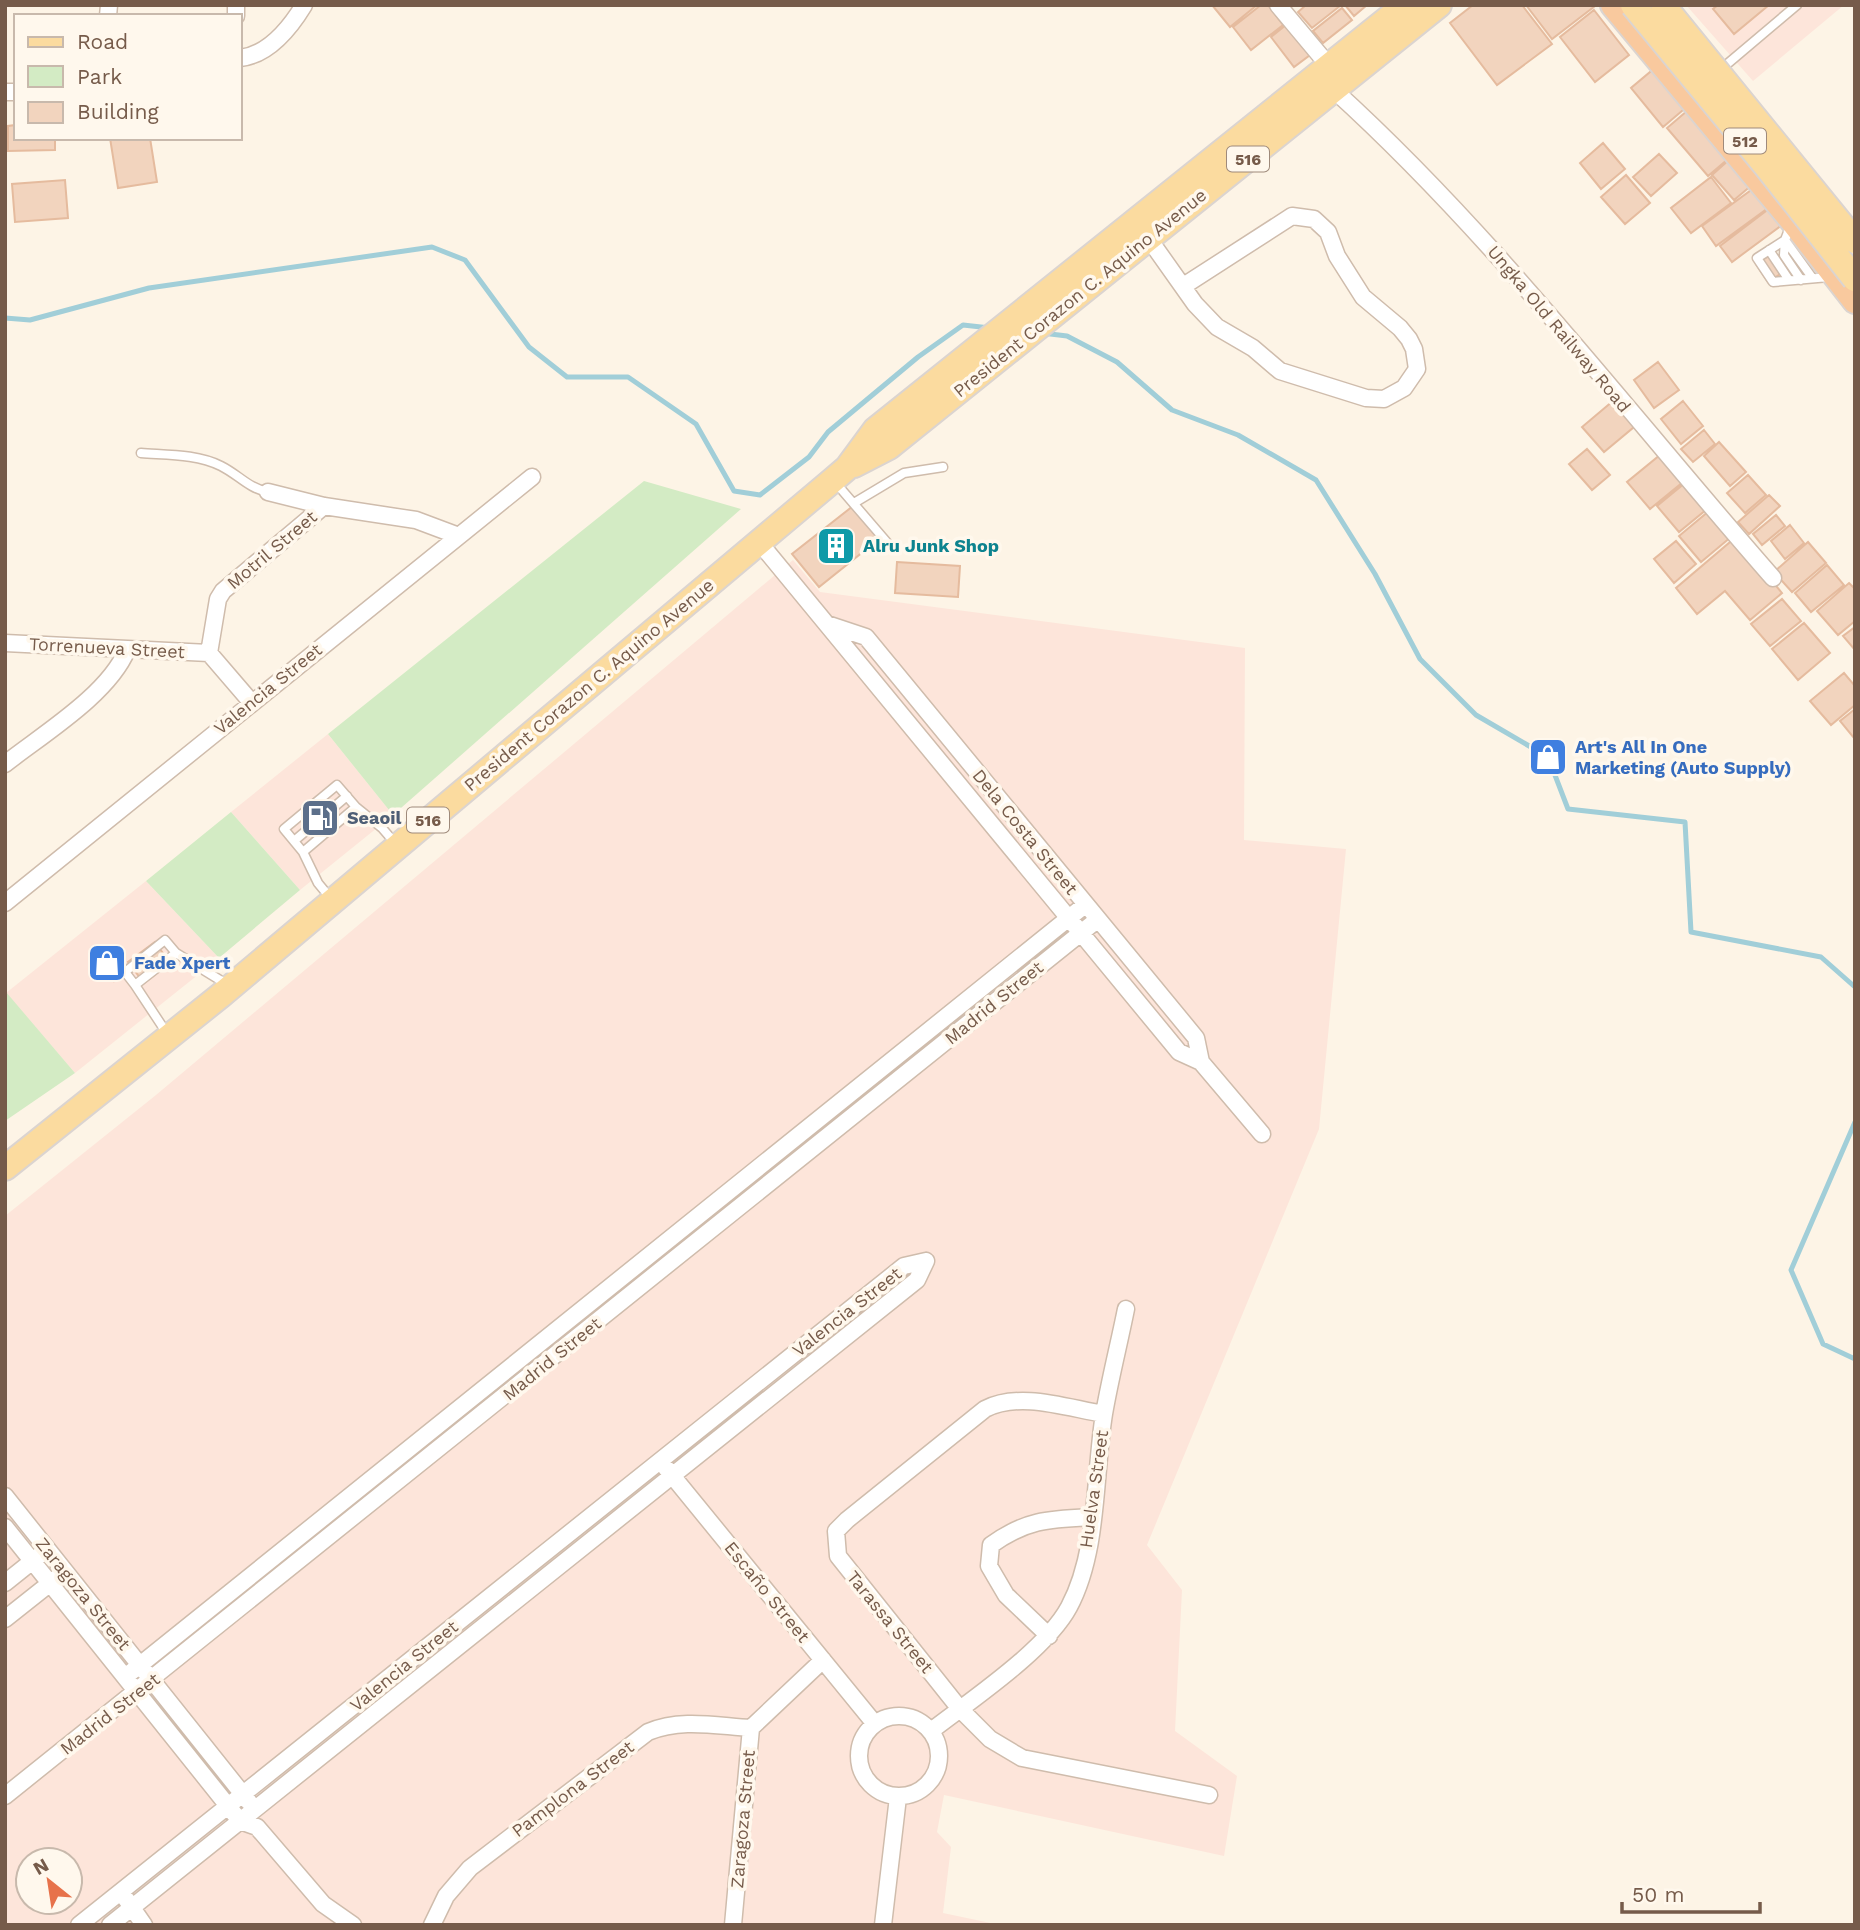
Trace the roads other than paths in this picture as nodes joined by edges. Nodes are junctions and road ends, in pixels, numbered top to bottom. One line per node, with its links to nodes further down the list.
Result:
1 (304, 5): 11 (street)
2 (1278, 5): 13 (street, Ungka Old Railway Road)
3 (1405, 5): 13 (main road, President Corazon C. Aquino Avenue / 516)
4 (1439, 5): 13 (main road, President Corazon C. Aquino Avenue / 516)
5 (1613, 5): 14 (highway, 512)
6 (1633, 5): 21 (main road, 512, bridge)
7 (1650, 5): 10 (highway)
8 (1663, 5): 18 (main road, 512, bridge)
9 (1797, 5): 12 (lane)
10 (1685, 15): 12 (highway, 512)
11 (242, 57)
12 (1733, 73): 14 (highway); 15 (highway, 512)
13 (1331, 78): 17 (main road, President Corazon C. Aquino Avenue / 516); 26 (main road, President Corazon C. Aquino Avenue / 516); 37 (street, Ungka Old Railway Road)
14 (1701, 110): 16 (highway, 512)
15 (1855, 223)
16 (1787, 228): 19 (lane); 20 (lane); 21 (highway, 512); 23 (lane)
17 (1149, 239): 24 (street); 26 (main road, President Corazon C. Aquino Avenue / 516)
18 (1855, 241)
19 (1769, 250): 22 (lane); 22 (lane)
20 (1811, 276): 21 (lane); 23 (lane)
21 (1845, 278): 25 (highway, 512)
22 (1789, 280): 23 (lane)
23 (1801, 280)
24 (1185, 285): 24 (street)
25 (1855, 301)
26 (882, 439): 29 (main road, President Corazon C. Aquino Avenue / 516)
27 (141, 453): 31 (lane)
28 (943, 467): 32 (lane)
29 (840, 474): 32 (lane); 35 (main road, President Corazon C. Aquino Avenue / 516)
30 (531, 477): 34 (street, Valencia Street)
31 (268, 492): 33 (street)
32 (854, 503): 36 (lane)
33 (324, 506): 34 (street); 41 (street, Motril Street)
34 (456, 535): 42 (street, Valencia Street)
35 (759, 542): 38 (street, Dela Costa Street); 47 (main road, President Corazon C. Aquino Avenue / 516)
36 (891, 547)
37 (1773, 578)
38 (827, 624): 51 (street, Dela Costa Street); 52 (street, Dela Costa Street)
39 (5, 643): 40 (street, Torrenueva Street)
40 (127, 650): 41 (street, Torrenueva Street); 43 (street)
41 (209, 653): 42 (street)
42 (252, 703): 50 (street, Valencia Street)
43 (5, 765)
44 (347, 796): 45 (lane); 46 (lane); 46 (lane)
45 (356, 807): 47 (lane); 48 (lane)
46 (294, 841): 48 (lane)
47 (397, 846): 49 (main road, President Corazon C. Aquino Avenue / 516)
48 (303, 852): 49 (lane)
49 (332, 900): 57 (main road, President Corazon C. Aquino Avenue / 516)
50 (5, 903)
51 (1085, 905): 52 (street, Madrid Street); 53 (street, Dela Costa Street)
52 (1068, 919): 54 (street, Dela Costa Street); 77 (street, Madrid Street)
53 (1097, 920): 54 (street, Madrid Street); 59 (street, Dela Costa Street)
54 (1080, 934): 59 (street, Dela Costa Street); 79 (street, Madrid Street)
55 (176, 953): 56 (lane); 56 (lane); 57 (lane)
56 (135, 985): 58 (lane)
57 (230, 986): 58 (main road, President Corazon C. Aquino Avenue / 516)
58 (169, 1037): 61 (main road, President Corazon C. Aquino Avenue / 516)
59 (1201, 1062): 60 (street, Dela Costa Street)
60 (1262, 1134)
61 (5, 1168)
62 (1126, 1309): 63 (street, Huelva Street)
63 (1104, 1414): 67 (street, Huelva Street); 81 (street, Tarassa Street)
64 (660, 1461): 65 (street, Escaño Street); 65 (street, Valencia Street); 85 (street, Valencia Street)
65 (672, 1476): 76 (street, Escaño Street); 90 (street, Valencia Street)
66 (5, 1496): 69 (street, Zaragoza Street)
67 (1093, 1517): 75 (street, Huelva Street); 75 (street)
68 (5, 1527): 70 (street, Zaragoza Street)
69 (48, 1549): 70 (street); 71 (street, Zaragoza Street)
70 (32, 1561): 72 (street); 73 (street, Zaragoza Street)
71 (65, 1571): 73 (street); 77 (street, Zaragoza Street)
72 (5, 1583)
73 (50, 1583): 74 (street); 78 (street, Zaragoza Street)
74 (5, 1619)
75 (1049, 1636): 81 (street, Huelva Street)
76 (823, 1660): 82 (street, Escaño Street); 83 (street, Zaragoza Street)
77 (140, 1665): 78 (street, Madrid Street); 79 (street, Zaragoza Street)
78 (125, 1677): 80 (street, Zaragoza Street)
79 (152, 1681): 80 (street, Madrid Street); 85 (street, Zaragoza Street)
80 (137, 1692): 87 (street, Madrid Street); 89 (street, Zaragoza Street)
81 (960, 1709): 84 (street, Huelva Street); 86 (street, Tarassa Street)
82 (875, 1724): 84 (street); 88 (street)
83 (751, 1728): 99 (street, Pamplona Street); 100 (street, Zaragoza Street)
84 (931, 1731): 88 (street)
85 (243, 1794): 89 (street, Valencia Street); 90 (street, Zaragoza Street)
86 (1209, 1795)
87 (5, 1796)
88 (898, 1797): 101 (street)
89 (228, 1806): 91 (street, Zaragoza Street); 93 (street, Valencia Street)
90 (255, 1809): 91 (street, Valencia Street); 92 (street)
91 (240, 1821): 92 (street); 94 (street, Valencia Street)
92 (257, 1827): 98 (street)
93 (120, 1892): 94 (street); 95 (street, Valencia Street)
94 (132, 1907): 96 (street, Valencia Street); 97 (street)
95 (79, 1925)
96 (110, 1925)
97 (144, 1925)
98 (353, 1925)
99 (432, 1925)
100 (733, 1925)
101 (883, 1925)

